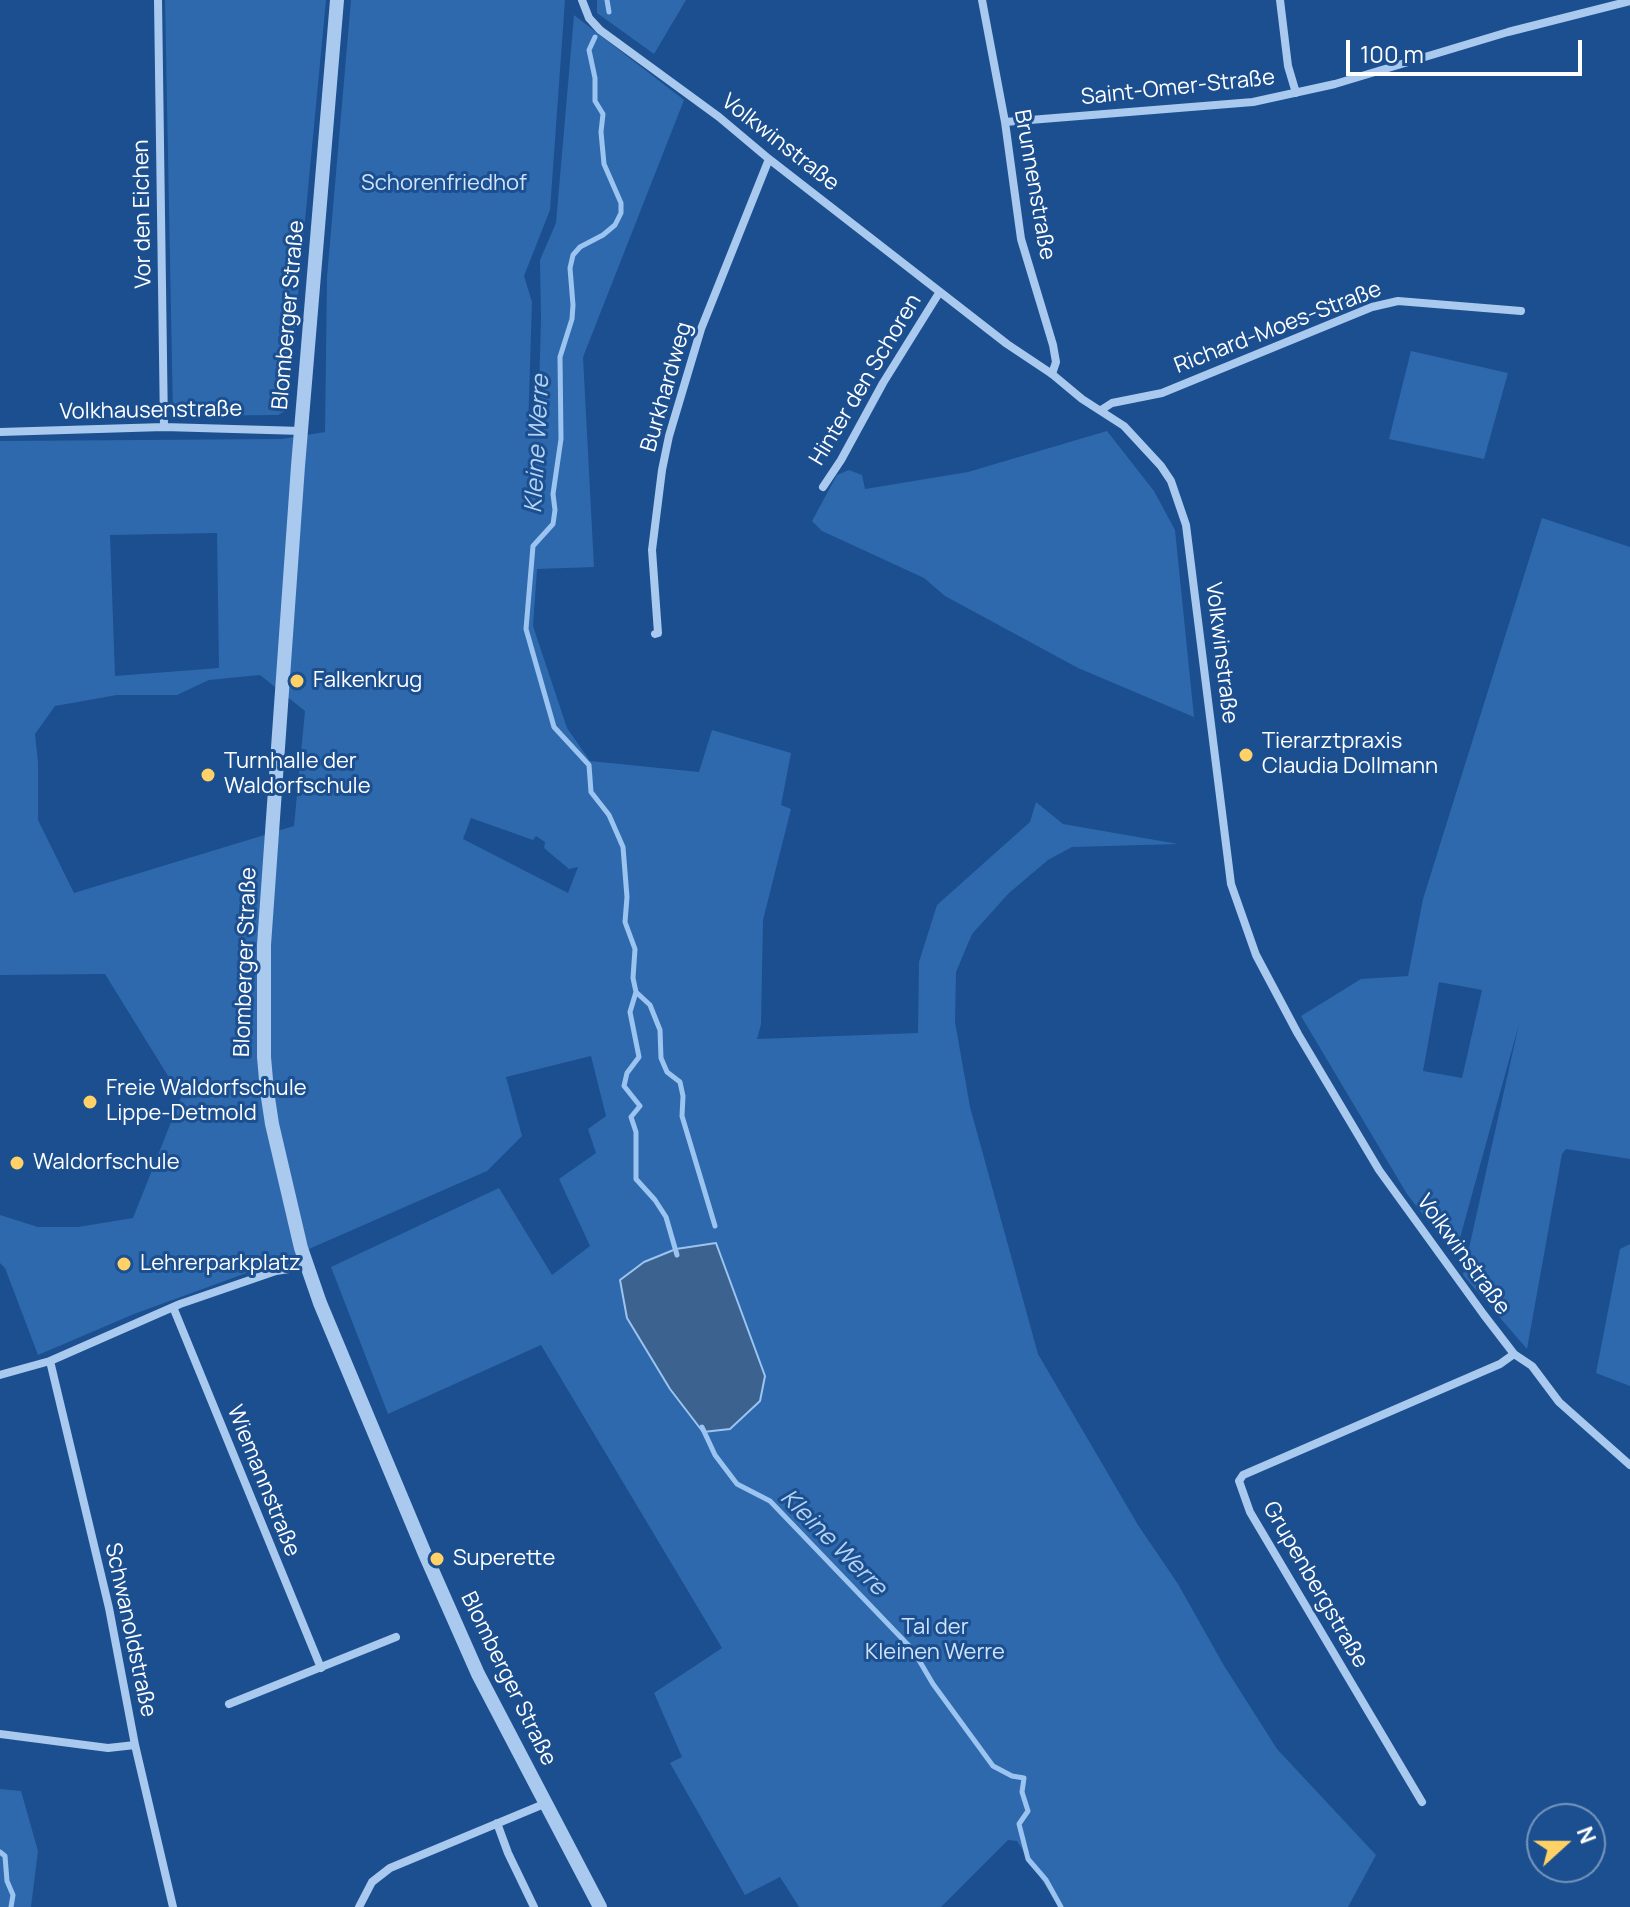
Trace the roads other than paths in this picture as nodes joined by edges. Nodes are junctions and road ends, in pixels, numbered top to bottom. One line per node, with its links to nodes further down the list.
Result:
1 (158, 0): 14 (street, Vor den Eichen)
2 (337, 0): 15 (street, Blomberger Straße)
3 (582, 0): 9 (street, Volkwinstraße)
4 (982, 0): 8 (street, Brunnenstraße)
5 (1280, 0): 7 (street)
6 (1630, 1): 7 (street, Saint-Omer-Straße)
7 (1296, 93): 8 (street, Saint-Omer-Straße)
8 (1005, 122): 12 (street, Brunnenstraße)
9 (769, 159): 10 (street, Volkwinstraße); 18 (street, Burkhardweg)
10 (939, 293): 12 (street, Volkwinstraße); 17 (street, Hinter den Schoren)
11 (1521, 311): 13 (street, Richard-Moes-Straße)
12 (1052, 374): 13 (street, Volkwinstraße)
13 (1101, 410): 21 (street, Volkwinstraße)
14 (164, 427): 15 (street, Volkhausenstraße); 16 (street, Volkhausenstraße)
15 (302, 431): 19 (street, Blomberger Straße)
16 (0, 432)
17 (823, 487)
18 (655, 634)
19 (308, 1266): 20 (street); 31 (street, Blomberger Straße)
20 (173, 1307): 22 (street); 26 (street, Wiemannstraße)
21 (1514, 1354): 24 (street, Volkwinstraße); 30 (street, Grupenbergstraße)
22 (50, 1361): 23 (street); 29 (street, Schwanoldstraße)
23 (0, 1375)
24 (1630, 1465)
25 (396, 1637): 26 (street)
26 (321, 1668): 27 (street)
27 (229, 1704)
28 (0, 1734): 29 (street)
29 (135, 1745): 33 (street, Schwanoldstraße)
30 (1422, 1802)
31 (544, 1804): 32 (street); 36 (street, Blomberger Straße)
32 (497, 1823): 34 (street); 35 (street)
33 (173, 1907)
34 (359, 1907)
35 (534, 1907)
36 (600, 1907)

